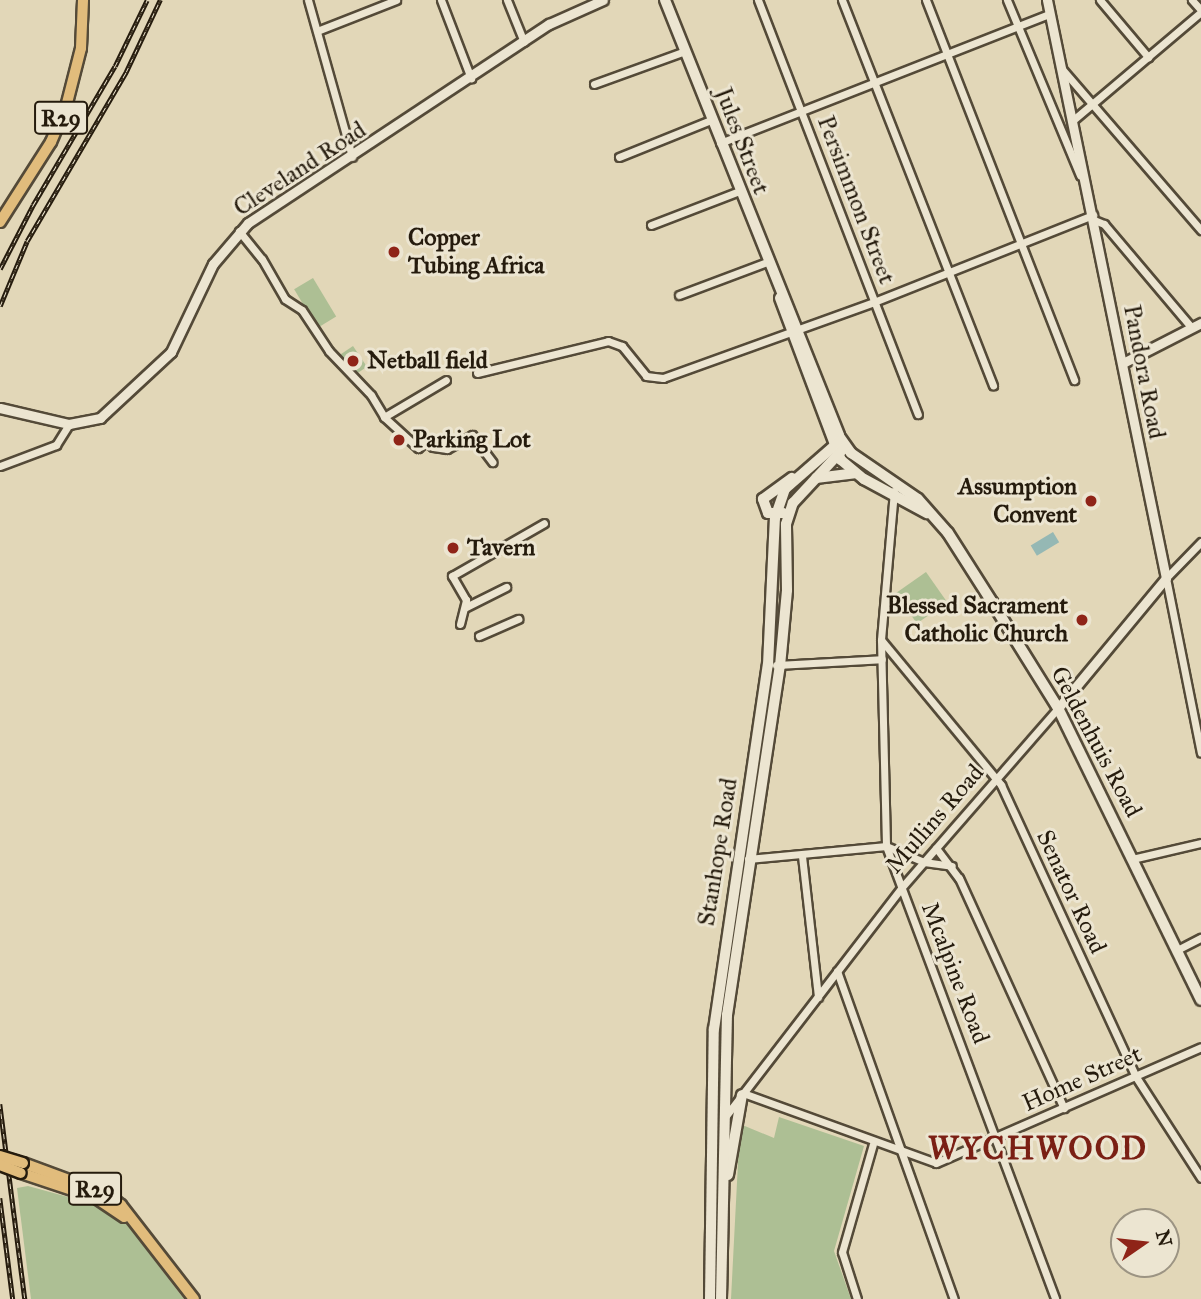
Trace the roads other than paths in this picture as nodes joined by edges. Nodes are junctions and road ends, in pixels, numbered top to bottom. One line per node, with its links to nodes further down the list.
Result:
1 (83, 0): 37 (main road, R29)
2 (308, 0): 18 (street)
3 (396, 0): 18 (street)
4 (441, 0): 24 (street)
5 (507, 0): 19 (street)
6 (602, 0): 19 (street, Cleveland Road)
7 (665, 0): 20 (main road, Jules Street)
8 (758, 0): 28 (street, Persimmon Street)
9 (842, 0): 25 (street)
10 (926, 0): 21 (street)
11 (1007, 0): 17 (street)
12 (1047, 0): 16 (street, Pandora Road)
13 (1100, 0): 22 (street)
14 (1192, 0): 15 (street)
15 (1201, 11): 22 (street)
16 (1050, 14): 17 (street); 23 (street, Pandora Road)
17 (1017, 26): 21 (street); 34 (street)
18 (317, 31): 32 (street)
19 (524, 42): 24 (street, Cleveland Road)
20 (685, 51): 26 (street); 29 (main road, Jules Street)
21 (947, 55): 25 (street); 41 (street)
22 (1147, 57): 27 (street)
23 (1061, 69): 27 (street); 30 (street, Pandora Road)
24 (471, 78): 32 (street, Cleveland Road)
25 (873, 82): 28 (street); 43 (street)
26 (594, 85)
27 (1093, 103): 30 (street); 39 (street)
28 (801, 110): 31 (street); 45 (street, Persimmon Street)
29 (711, 120): 31 (main road, Jules Street); 33 (street)
30 (1072, 121): 34 (street, Pandora Road)
31 (720, 143): 35 (main road, Jules Street)
32 (352, 158): 40 (street, Cleveland Road)
33 (619, 158)
34 (1086, 188): 36 (street, Pandora Road)
35 (739, 191): 38 (street); 42 (main road, Jules Street)
36 (1094, 218): 41 (street); 46 (street); 48 (street, Pandora Road)
37 (0, 222)
38 (651, 225)
39 (1201, 230)
40 (239, 231): 55 (street); 56 (street, Cleveland Road)
41 (1021, 245): 43 (street); 51 (street)
42 (767, 262): 44 (street); 47 (main road, Jules Street)
43 (948, 273): 45 (street); 52 (street)
44 (680, 295)
45 (874, 302): 47 (street); 54 (street, Persimmon Street)
46 (1198, 326): 48 (street)
47 (794, 332): 49 (street); 57 (main road, Jules Street)
48 (1123, 363): 70 (street, Pandora Road)
49 (477, 373)
50 (446, 380): 55 (street)
51 (1074, 380)
52 (993, 385)
53 (0, 408): 56 (street, Cleveland Road)
54 (918, 414)
55 (384, 417): 58 (street)
56 (69, 424): 59 (street)
57 (840, 447): 60 (main road, Geldenhuis Road); 61 (main road, Stanhope Road); 62 (main road); 63 (main road, Geldenhuis Road)
58 (492, 461)
59 (0, 466)
60 (855, 473): 62 (main road); 64 (main road, Geldenhuis Road)
61 (801, 474): 66 (main road, Stanhope Road); 66 (main road)
62 (816, 478): 65 (main road)
63 (895, 482): 64 (street, Mcalpine Road); 67 (main road, Geldenhuis Road)
64 (893, 495): 67 (main road, Geldenhuis Road); 78 (street, Mcalpine Road)
65 (789, 512): 66 (main road); 74 (main road, Stanhope Road)
66 (776, 514): 73 (main road, Stanhope Road)
67 (933, 516): 81 (main road, Geldenhuis Road)
68 (544, 523): 72 (street)
69 (1201, 542): 70 (street, Mullins Road)
70 (1166, 578): 81 (street, Mullins Road); 82 (street, Pandora Road)
71 (506, 587): 72 (street)
72 (466, 607): 76 (street)
73 (773, 612): 74 (main road); 80 (main road, Stanhope Road)
74 (786, 615): 80 (main road, Stanhope Road)
75 (518, 619): 77 (street)
76 (460, 624)
77 (480, 636)
78 (881, 640): 79 (street, Mcalpine Road); 83 (street, Senator Road)
79 (882, 659): 80 (street); 85 (street, Mcalpine Road)
80 (774, 665): 88 (main road, Stanhope Road)
81 (1058, 708): 83 (street, Mullins Road); 89 (main road, Geldenhuis Road)
82 (1201, 753)
83 (996, 777): 86 (street, Mullins Road); 100 (street, Senator Road)
84 (1201, 843): 89 (street)
85 (886, 846): 87 (street); 90 (street); 92 (street, Mcalpine Road)
86 (936, 848): 90 (street, Mullins Road); 91 (street)
87 (802, 856): 88 (street); 97 (street)
88 (743, 859): 99 (main road, Stanhope Road); 104 (main road, Stanhope Road)
89 (1132, 859): 94 (main road, Geldenhuis Road)
90 (925, 862): 91 (street); 92 (street, Mullins Road)
91 (952, 866): 102 (street)
92 (902, 887): 95 (street, Mullins Road); 105 (street, Mcalpine Road)
93 (1201, 938): 94 (street)
94 (1177, 950): 96 (main road, Geldenhuis Road)
95 (836, 971): 97 (street, Mullins Road); 107 (street)
96 (1200, 993)
97 (817, 997): 101 (street, Mullins Road)
98 (1201, 1047): 100 (street, Home Street)
99 (724, 1077): 101 (main road); 103 (main road, Stanhope Road)
100 (1136, 1077): 102 (street, Home Street); 111 (street, Senator Road)
101 (743, 1094): 103 (street, Mullins Road); 106 (street, Home Street); 112 (main road)
102 (1064, 1108): 105 (street, Home Street)
103 (723, 1119): 104 (street, Mullins Road); 112 (main road, Stanhope Road)
104 (710, 1132): 114 (main road, Stanhope Road)
105 (996, 1139): 107 (street, Home Street); 118 (street, Mcalpine Road)
106 (873, 1144): 107 (street, Home Street); 116 (street)
107 (904, 1154): 117 (street)
108 (0, 1156): 110 (main road, R29, bridge)
109 (0, 1165): 110 (main road, R29, bridge)
110 (22, 1168): 113 (main road, R29)
111 (1201, 1178)
112 (722, 1213): 115 (main road, Stanhope Road)
113 (194, 1299)
114 (710, 1299)
115 (721, 1299)
116 (857, 1299)
117 (954, 1299)
118 (1055, 1299)

